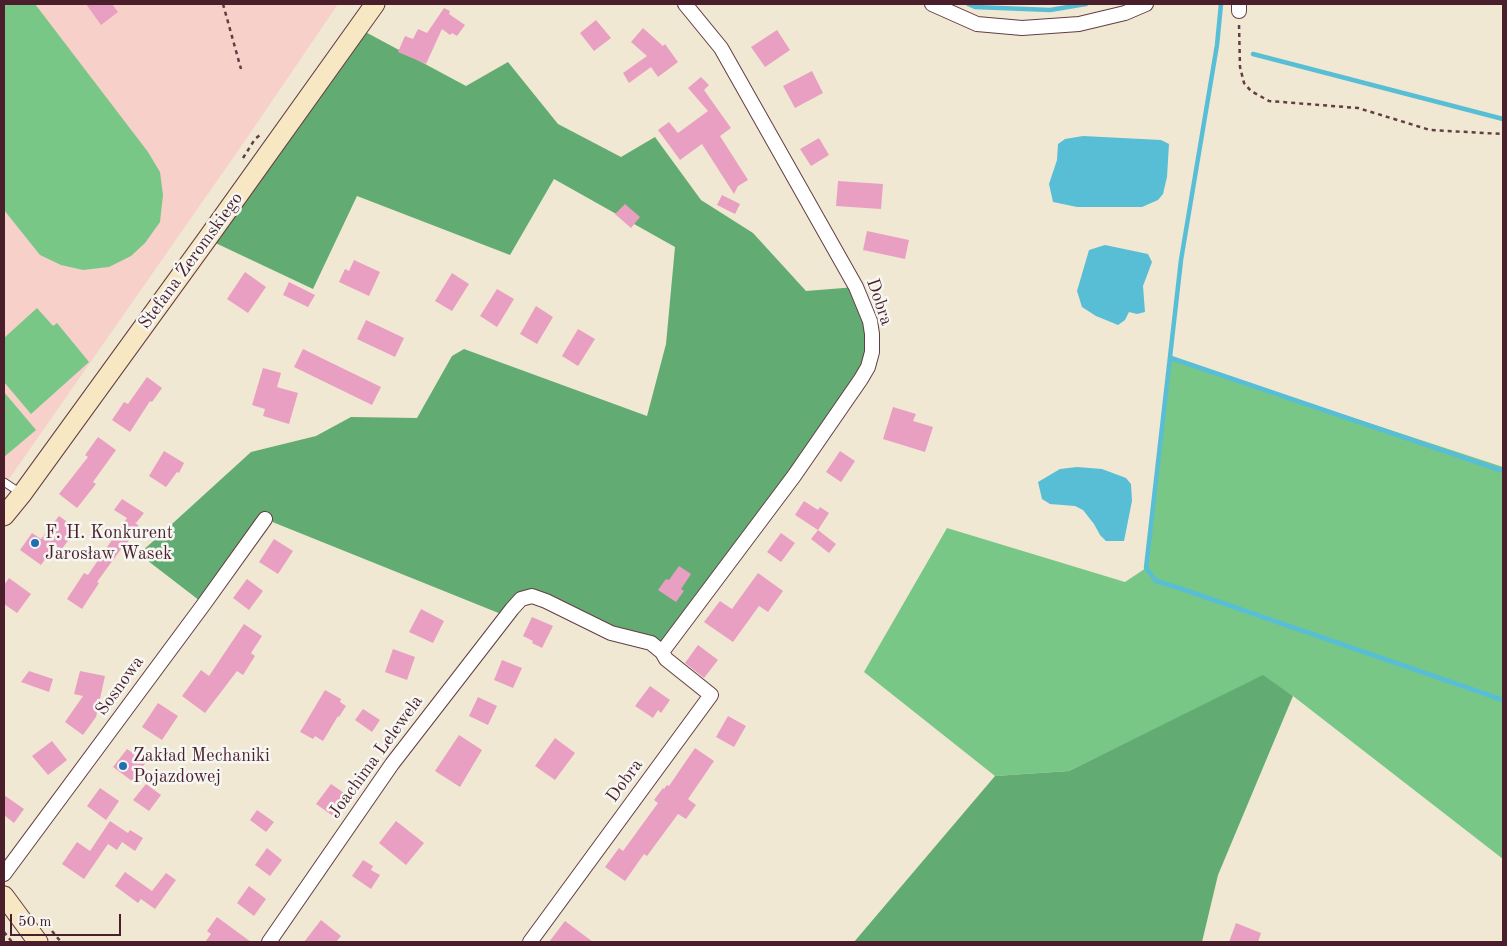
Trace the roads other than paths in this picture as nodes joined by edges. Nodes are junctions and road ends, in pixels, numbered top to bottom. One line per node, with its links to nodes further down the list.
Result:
1 (375, 4): 6 (street, Stefana Żeromskiego)
2 (685, 4): 10 (street, Dobra)
3 (932, 4): 4 (street)
4 (1146, 4)
5 (4, 482): 6 (lane)
6 (22, 494): 7 (street, Stefana Żeromskiego)
7 (4, 516)
8 (265, 519): 11 (street, Sosnowa)
9 (520, 599): 10 (street, Dobra); 14 (street, Joachima Lelewela)
10 (662, 652): 15 (street, Dobra)
11 (4, 874)
12 (4, 896): 13 (street)
13 (38, 942)
14 (269, 942)
15 (530, 942)

